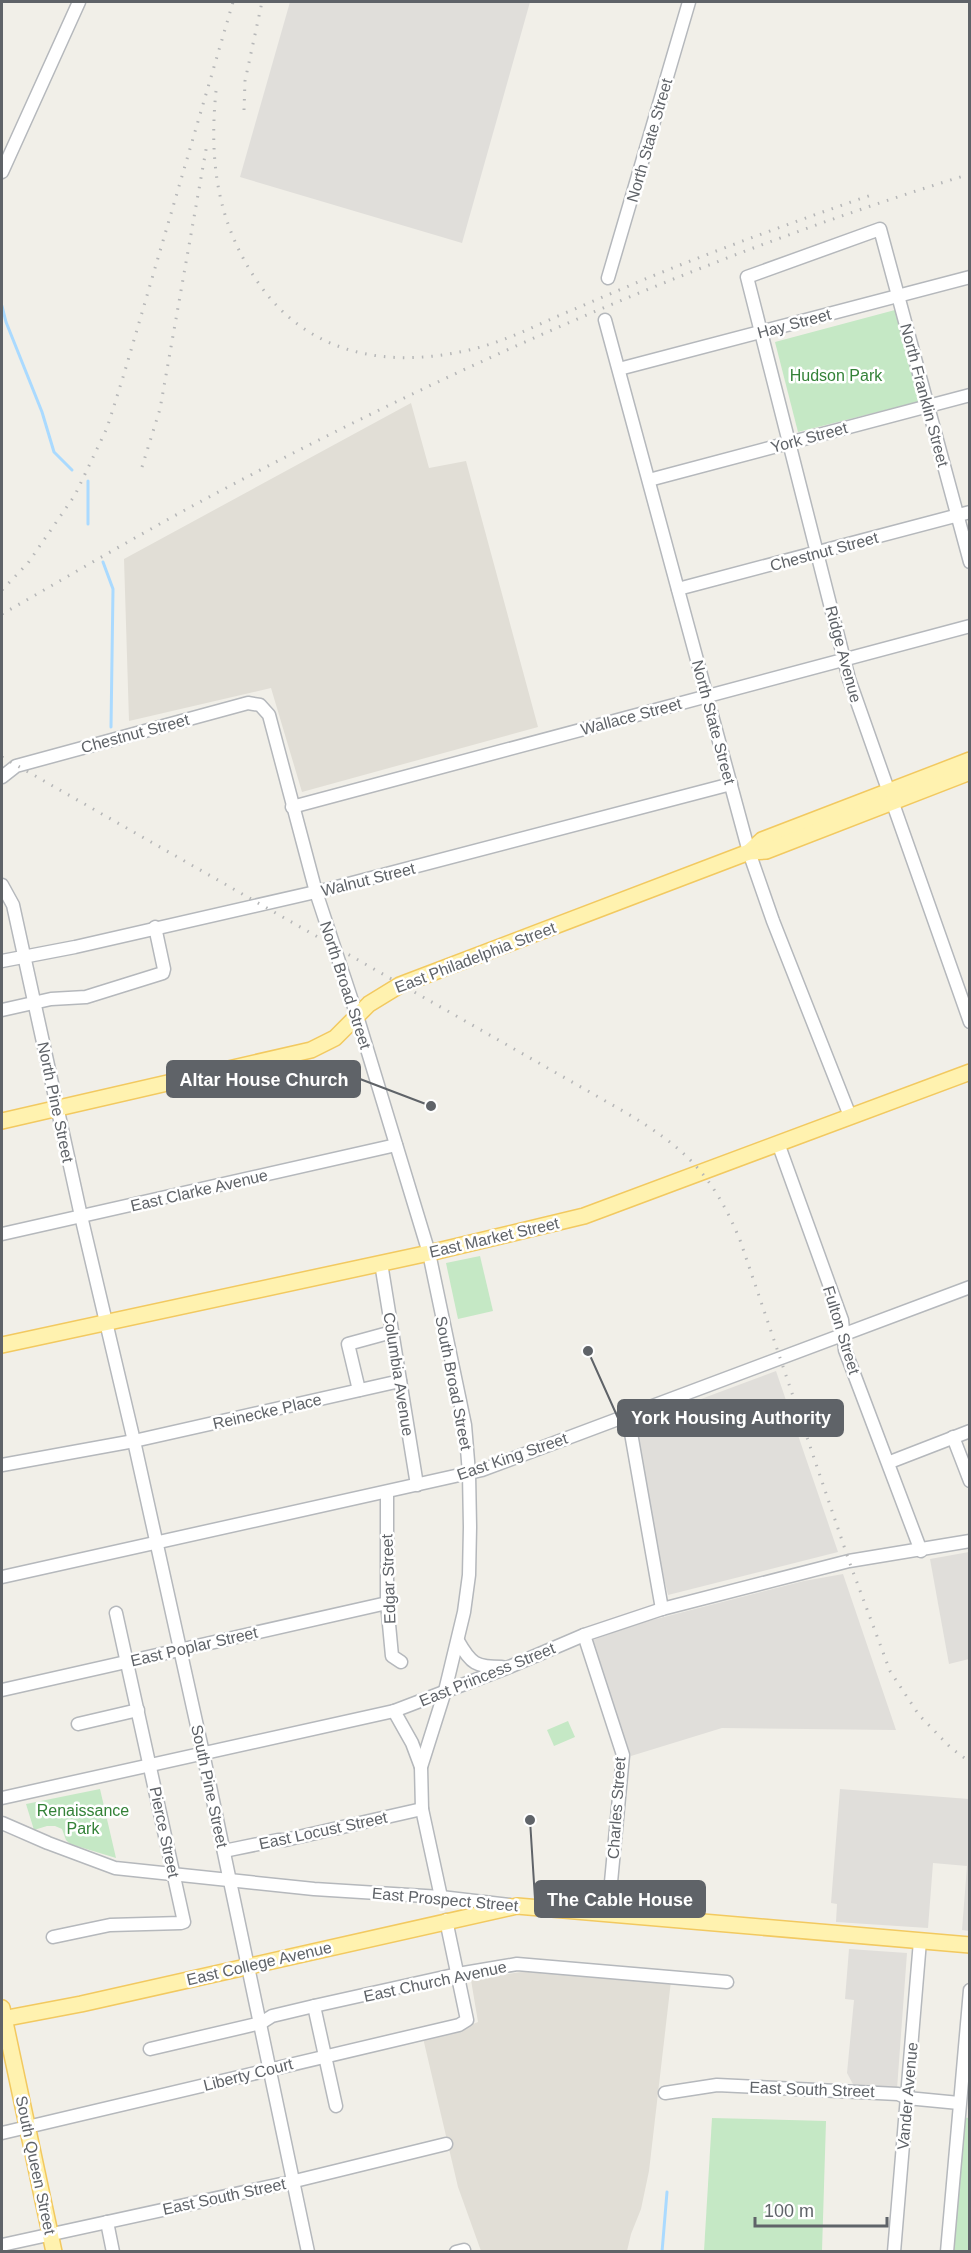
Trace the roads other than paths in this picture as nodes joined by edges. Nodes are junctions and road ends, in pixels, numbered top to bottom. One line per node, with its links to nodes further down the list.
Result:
1 (79, 2): 3 (street)
2 (689, 2): 6 (street, North State Street)
3 (2, 172)
4 (880, 229): 7 (street, North Franklin Street); 9 (street, Ridge Avenue)
5 (969, 277): 7 (street, Hay Street)
6 (608, 278)
7 (898, 296): 9 (street, Hay Street); 12 (street, North Franklin Street)
8 (605, 320): 10 (street, North State Street)
9 (760, 332): 10 (street, Hay Street); 13 (street, Ridge Avenue)
10 (619, 369): 14 (street, North State Street)
11 (969, 395): 12 (street, York Street)
12 (927, 406): 13 (street, York Street); 15 (street, North Franklin Street)
13 (789, 443): 14 (street, York Street); 16 (street, Ridge Avenue)
14 (649, 480): 18 (street, North State Street)
15 (963, 514): 16 (street, Chestnut Street); 17 (street, North Franklin Street)
16 (817, 552): 18 (street, Chestnut Street); 20 (street, Ridge Avenue)
17 (969, 562)
18 (678, 589): 21 (street, North State Street)
19 (969, 626): 20 (street, Wallace Street)
20 (844, 660): 21 (street, Wallace Street); 27 (street, Ridge Avenue)
21 (707, 696): 26 (street, North State Street); 28 (street, Wallace Street)
22 (269, 715): 25 (street, Chestnut Street); 28 (street, North Broad Street)
23 (969, 760): 27 (main road, East Philadelphia Street)
24 (969, 772): 27 (main road, East Philadelphia Street)
25 (2, 777)
26 (731, 784): 29 (street, North State Street); 31 (street, Walnut Street)
27 (890, 797): 29 (main road, East Philadelphia Street); 38 (street, Ridge Avenue)
28 (292, 807): 31 (street, North Broad Street)
29 (749, 852): 37 (main road, East Philadelphia Street); 41 (street, North State Street)
30 (2, 885): 33 (street, North Pine Street)
31 (316, 892): 32 (street, Walnut Street); 37 (street, North Broad Street)
32 (155, 927): 33 (street, Walnut Street); 35 (street)
33 (23, 956): 34 (street, Walnut Street); 35 (street, North Pine Street)
34 (2, 961)
35 (34, 1003): 36 (street); 40 (street, North Pine Street)
36 (2, 1010)
37 (357, 1016): 40 (main road, East Philadelphia Street); 44 (street, North Broad Street)
38 (969, 1022)
39 (969, 1072): 41 (main road, East Market Street)
40 (57, 1108): 42 (main road, East Philadelphia Street); 45 (street, North Pine Street)
41 (850, 1116): 43 (main road, East Market Street)
42 (2, 1121)
43 (778, 1143): 47 (main road, East Market Street); 52 (street, Fulton Street)
44 (396, 1145): 45 (street, East Clarke Avenue); 47 (street, North Broad Street)
45 (81, 1216): 46 (street, East Clarke Avenue); 50 (street, North Pine Street)
46 (2, 1234)
47 (429, 1253): 48 (main road, East Market Street); 62 (street, South Broad Street)
48 (381, 1263): 50 (main road, East Market Street); 51 (street, Columbia Avenue)
49 (969, 1287): 52 (street, East King Street)
50 (105, 1321): 53 (main road, East Market Street); 59 (street, South Pine Street)
51 (392, 1332): 54 (street, Columbia Avenue); 55 (street)
52 (843, 1334): 56 (street, East King Street); 60 (street, Fulton Street)
53 (2, 1345)
54 (400, 1381): 55 (street, Reinecke Place); 64 (street, Columbia Avenue)
55 (359, 1390): 59 (street, Reinecke Place)
56 (628, 1416): 62 (street, East King Street); 71 (street)
57 (969, 1431): 58 (street)
58 (953, 1437): 60 (street); 63 (street)
59 (134, 1442): 61 (street, Reinecke Place); 67 (street, South Pine Street)
60 (890, 1462): 68 (street, Fulton Street)
61 (2, 1465)
62 (470, 1473): 64 (street, East King Street); 74 (street, South Broad Street)
63 (969, 1480)
64 (417, 1485): 65 (street, East King Street)
65 (387, 1492): 67 (street, East King Street); 70 (street, Edgar Street)
66 (969, 1541): 68 (street, East Princess Street)
67 (156, 1543): 69 (street, East King Street); 75 (street, South Pine Street)
68 (921, 1551): 71 (street, East Princess Street)
69 (2, 1576)
70 (387, 1603): 75 (street, East Poplar Street); 77 (street, Edgar Street)
71 (662, 1609): 73 (street, East Princess Street)
72 (116, 1613): 76 (street, Pierce Street)
73 (584, 1635): 78 (street, East Princess Street); 95 (street, Charles Street)
74 (458, 1641): 78 (street); 80 (street, South Broad Street)
75 (180, 1649): 76 (street, East Poplar Street); 84 (street, South Pine Street)
76 (127, 1661): 79 (street, East Poplar Street); 81 (street, Pierce Street)
77 (401, 1662)
78 (509, 1667): 80 (street, East Princess Street)
79 (2, 1690)
80 (445, 1691): 82 (street, East Princess Street); 86 (street)
81 (138, 1710): 83 (street); 85 (street, Pierce Street)
82 (394, 1711): 84 (street, East Princess Street); 86 (street)
83 (78, 1724)
84 (203, 1753): 85 (street, East Princess Street); 90 (street, South Pine Street)
85 (150, 1765): 87 (street, East Princess Street); 91 (street, Pierce Street)
86 (421, 1767): 88 (street)
87 (2, 1798)
88 (422, 1809): 90 (street, East Locust Street); 93 (street)
89 (2, 1823): 91 (street, East Prospect Street)
90 (224, 1851): 92 (street, South Pine Street)
91 (174, 1874): 92 (street, East Prospect Street); 97 (street, Pierce Street)
92 (230, 1879): 93 (street, East Prospect Street); 100 (street, South Pine Street)
93 (441, 1896): 94 (street, East Prospect Street)
94 (517, 1906): 95 (main road, East Prospect Street); 96 (main road, East College Avenue)
95 (608, 1914): 98 (main road, East Prospect Street)
96 (446, 1920): 100 (main road, East College Avenue); 101 (street)
97 (53, 1937)
98 (920, 1941): 99 (main road, East Prospect Street); 112 (street, Vander Avenue)
99 (969, 1945)
100 (249, 1965): 105 (main road, East College Avenue); 106 (street, South Pine Street)
101 (458, 1974): 102 (street, East Church Avenue); 104 (street, East Church Avenue); 109 (street, Liberty Court)
102 (727, 1982)
103 (969, 1990): 107 (street)
104 (314, 2006): 106 (street, East Church Avenue); 109 (street)
105 (2, 2015): 115 (main road, South Queen Street)
106 (261, 2023): 108 (street, East Church Avenue); 110 (street, South Pine Street)
107 (968, 2032): 114 (street)
108 (150, 2049)
109 (325, 2056): 110 (street, Liberty Court); 113 (street)
110 (271, 2068): 115 (street, Liberty Court); 118 (street, South Pine Street)
111 (665, 2093): 112 (street, East South Street)
112 (907, 2098): 114 (street, East South Street); 125 (street, Vander Avenue)
113 (336, 2106)
114 (962, 2108): 126 (street)
115 (27, 2125): 116 (street); 120 (main road, South Queen Street)
116 (2, 2133)
117 (446, 2144): 118 (street, East South Street)
118 (295, 2181): 119 (street, East South Street); 124 (street, South Pine Street)
119 (107, 2222): 120 (street, East South Street); 123 (street)
120 (50, 2234): 121 (street, East South Street); 122 (main road, South Queen Street)
121 (2, 2246)
122 (54, 2252)
123 (113, 2252)
124 (309, 2252)
125 (894, 2252)
126 (947, 2252)

